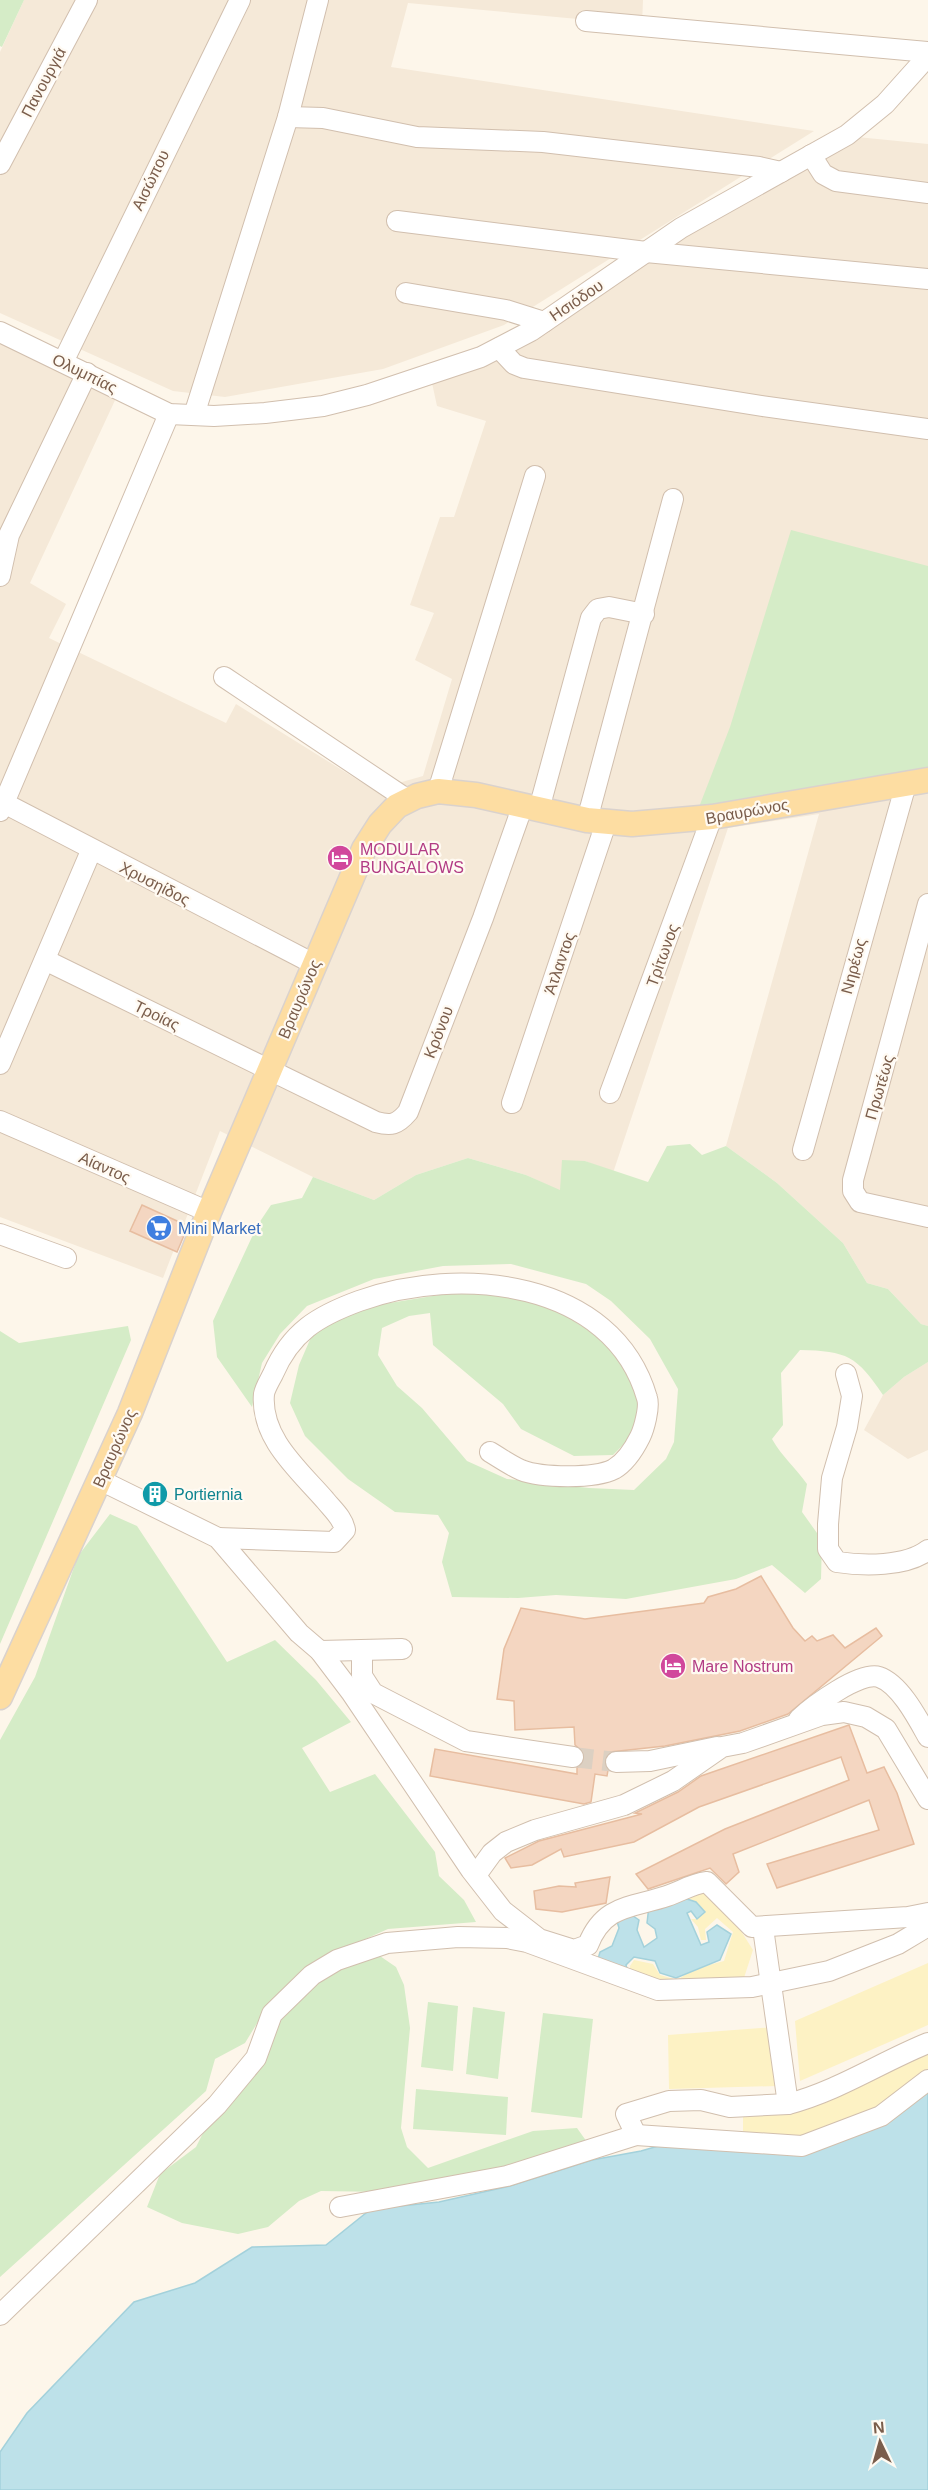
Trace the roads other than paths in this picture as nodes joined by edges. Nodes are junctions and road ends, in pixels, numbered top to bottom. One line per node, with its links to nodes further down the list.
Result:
1 (87, 0): 8 (street, Πανουργιά)
2 (240, 0): 18 (street, Αισώπου)
3 (318, 0): 6 (street)
4 (586, 21): 5 (street)
5 (928, 54): 7 (street, Ησιόδου)
6 (288, 117): 9 (street); 21 (street)
7 (811, 155): 9 (street, Ησιόδου); 10 (street)
8 (0, 164)
9 (781, 172): 12 (street, Ησιόδου)
10 (928, 193)
11 (397, 221): 12 (street)
12 (646, 252): 13 (street); 15 (street, Ησιόδου)
13 (928, 279)
14 (406, 293): 15 (street)
15 (544, 322): 17 (street, Ησιόδου)
16 (1, 337): 18 (street, Ολυμπίας)
17 (499, 348): 21 (street, Ησιόδου); 22 (street)
18 (63, 362): 19 (street, Ολυμπίας)
19 (87, 373): 20 (street, Ολυμπίας); 25 (street)
20 (170, 414): 21 (street, Ησιόδου); 31 (street)
21 (194, 415)
22 (928, 429)
23 (535, 476): 29 (street)
24 (673, 499): 26 (street, Άτλαντος)
25 (0, 576)
26 (644, 614): 32 (street); 34 (street, Άτλαντος)
27 (224, 677): 30 (street)
28 (917, 782): 33 (main road, Βραυρώνος); 44 (street, Νηρέως)
29 (438, 791): 30 (main road, Βραυρώνος); 32 (main road, Βραυρώνος)
30 (408, 800): 38 (main road, Βραυρώνος)
31 (2, 807): 35 (street, Χρυσηίδος)
32 (531, 807): 34 (main road, Βραυρώνος); 40 (street, Κρόνου)
33 (712, 818): 34 (main road, Βραυρώνος); 41 (street, Τρίτωνος)
34 (596, 822): 42 (street, Άτλαντος)
35 (91, 851): 37 (street); 38 (street, Χρυσηίδος)
36 (928, 904): 46 (street, Πρωτέως)
37 (45, 960): 39 (street); 40 (street, Τροίας)
38 (314, 964): 40 (main road, Βραυρώνος)
39 (0, 1064)
40 (268, 1071): 45 (main road, Βραυρώνος)
41 (610, 1093)
42 (512, 1103)
43 (0, 1121): 45 (street, Αίαντος)
44 (803, 1150)
45 (209, 1212): 51 (main road, Βραυρώνος)
46 (928, 1217)
47 (0, 1234): 48 (street)
48 (66, 1258)
49 (846, 1374): 53 (street)
50 (489, 1452): 52 (street)
51 (100, 1480): 52 (street); 57 (main road, Βραυρώνος)
52 (218, 1538): 55 (street)
53 (928, 1550)
54 (402, 1649): 56 (street)
55 (320, 1651): 56 (street); 64 (street)
56 (362, 1651): 61 (street)
57 (0, 1697)
58 (791, 1726): 59 (street); 60 (street); 63 (street)
59 (928, 1737)
60 (722, 1747): 62 (street); 64 (street)
61 (573, 1756)
62 (616, 1762)
63 (928, 1799)
64 (476, 1875): 67 (street)
65 (928, 1913): 67 (street)
66 (928, 1926): 68 (street)
67 (763, 1928): 68 (street)
68 (769, 1984): 71 (street); 74 (street)
69 (928, 2043): 71 (street)
70 (928, 2080): 72 (street)
71 (788, 2104): 72 (street)
72 (636, 2135): 73 (street)
73 (340, 2207)
74 (0, 2315)

